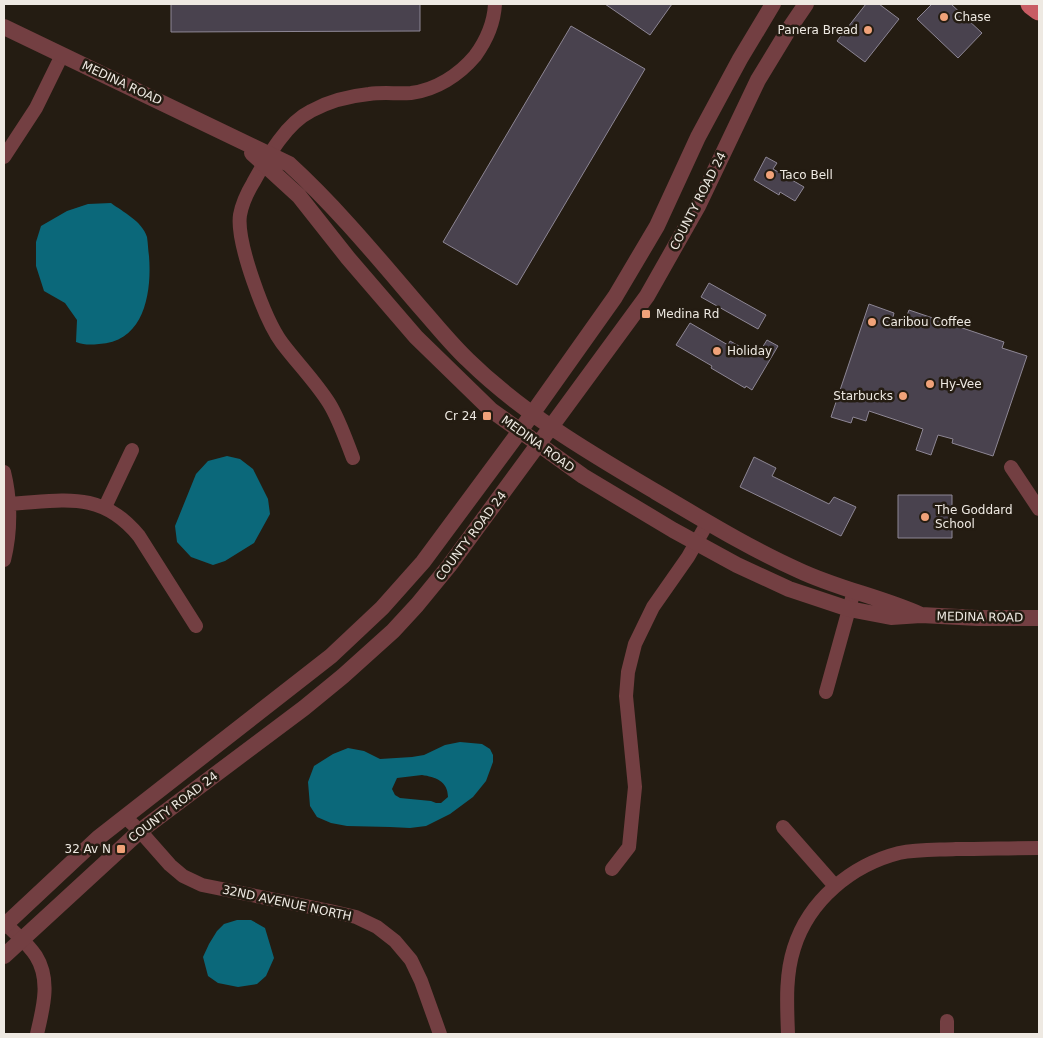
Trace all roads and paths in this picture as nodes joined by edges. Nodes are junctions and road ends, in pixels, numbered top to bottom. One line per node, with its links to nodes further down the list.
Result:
1 (494, 4): 9 (street)
2 (773, 4): 10 (street, COUNTY ROAD 24)
3 (806, 4): 11 (street, COUNTY ROAD 24)
4 (1031, 4): 5 (main road)
5 (1039, 10)
6 (4, 27): 7 (street, MEDINA ROAD)
7 (62, 55): 8 (street); 9 (street, MEDINA ROAD)
8 (4, 156)
9 (268, 160): 10 (street, MEDINA ROAD); 12 (street, MEDINA ROAD); 15 (street)
10 (532, 413): 11 (street, MEDINA ROAD); 12 (street, COUNTY ROAD 24)
11 (551, 427): 13 (street, COUNTY ROAD 24); 21 (street, MEDINA ROAD)
12 (520, 431): 13 (street, MEDINA ROAD); 30 (street, COUNTY ROAD 24)
13 (539, 444): 22 (street, MEDINA ROAD); 32 (street, COUNTY ROAD 24)
14 (132, 450): 19 (street)
15 (353, 458)
16 (1011, 467): 20 (street)
17 (4, 472): 18 (street)
18 (9, 504): 19 (street); 23 (street)
19 (105, 508): 28 (street)
20 (1039, 509)
21 (708, 522): 22 (street); 24 (street, MEDINA ROAD)
22 (696, 542): 25 (street, MEDINA ROAD); 34 (street)
23 (4, 560)
24 (854, 591): 25 (street); 26 (street, MEDINA ROAD)
25 (849, 609): 26 (street, MEDINA ROAD); 29 (street)
26 (921, 615): 27 (street, MEDINA ROAD)
27 (1039, 618)
28 (196, 626)
29 (826, 692)
30 (124, 817): 32 (street, 32ND AVENUE NORTH); 36 (street, COUNTY ROAD 24)
31 (783, 827): 35 (street)
32 (140, 831): 37 (street, COUNTY ROAD 24); 40 (street, 32ND AVENUE NORTH)
33 (1039, 848): 35 (street)
34 (612, 869)
35 (835, 886): 41 (street)
36 (4, 924): 37 (street)
37 (20, 939): 38 (street, COUNTY ROAD 24); 39 (street)
38 (4, 956)
39 (37, 1034)
40 (440, 1034)
41 (788, 1034)

